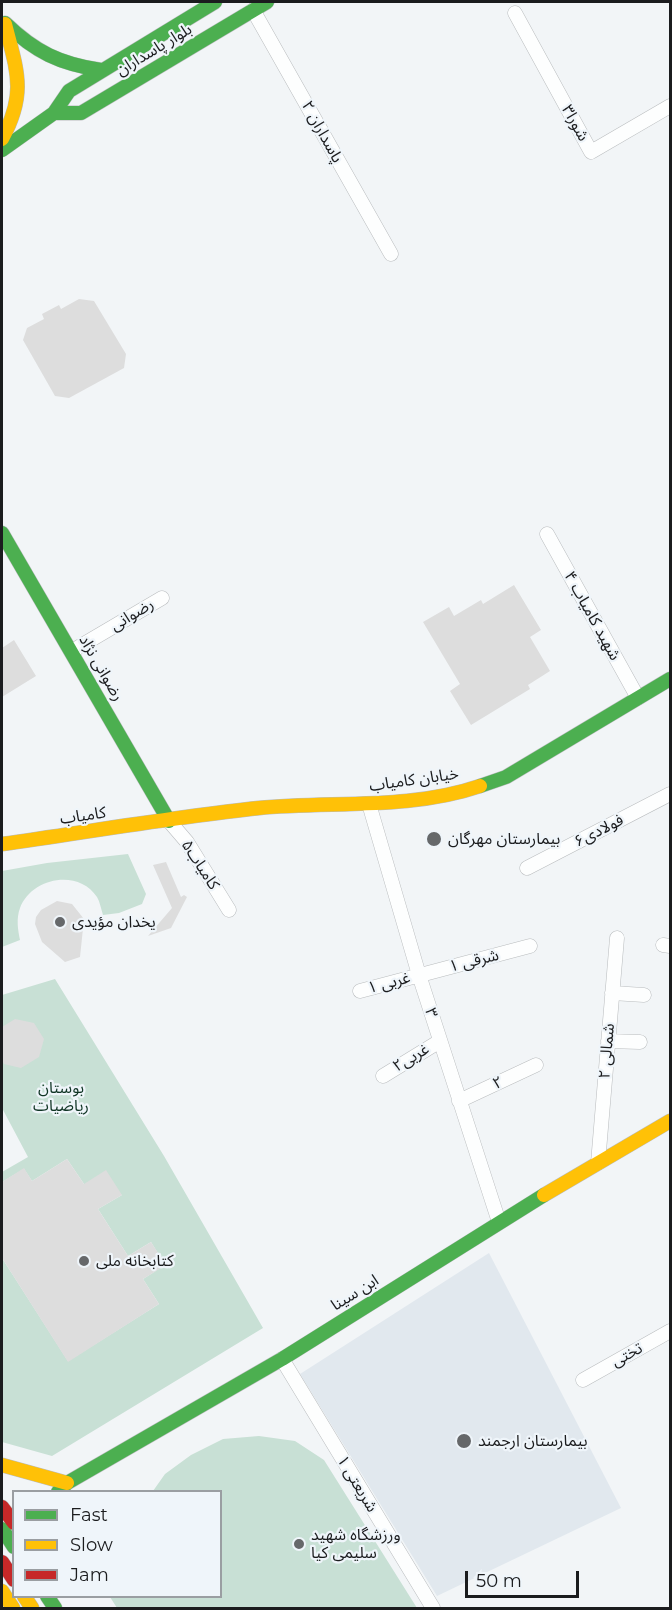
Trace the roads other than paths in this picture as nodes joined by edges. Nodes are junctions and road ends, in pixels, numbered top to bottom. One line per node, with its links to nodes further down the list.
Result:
1 (216, 2): 6 (main road, بلوار پاسداران)
2 (267, 2): 3 (main road, بلوار پاسداران)
3 (253, 10): 8 (main road, بلوار پاسداران); 11 (street, پاسداران ۲)
4 (515, 13): 7 (street, شورا۳)
5 (3, 21): 6 (main road); 9 (main road)
6 (101, 70): 8 (main road, بلوار پاسداران)
7 (670, 106)
8 (54, 113): 10 (main road, بلوار پاسداران)
9 (2, 139)
10 (2, 150)
11 (391, 254)
12 (2, 533): 15 (main road, رضوانی نژاد)
13 (547, 534): 17 (street, شهید کامیاب ۴)
14 (162, 598): 15 (street, رضوانی)
15 (72, 651): 20 (main road, رضوانی نژاد)
16 (670, 679): 17 (main road, خیابان کامیاب)
17 (638, 698): 19 (main road, خیابان کامیاب)
18 (670, 794): 22 (street, فولادی۶)
19 (369, 804): 20 (main road, خیابان کامیاب); 26 (street, ۳)
20 (170, 821): 21 (main road, کامیاب); 23 (street, کامیاب۵)
21 (2, 844)
22 (527, 868)
23 (229, 910)
24 (617, 938): 28 (street, ۲ شمالی)
25 (530, 946): 26 (street, ۱ شرقی)
26 (419, 975): 27 (street, ۱ غربی); 30 (street, ۳)
27 (360, 991)
28 (612, 993): 29 (street); 31 (street, ۲ شمالی)
29 (644, 995)
30 (440, 1041): 34 (street, غربی۲); 35 (street, ۳)
31 (608, 1041): 32 (street); 37 (street, ۲ شمالی)
32 (640, 1042)
33 (536, 1065): 35 (street, ۲)
34 (383, 1076)
35 (459, 1101): 38 (street, ۳)
36 (670, 1121): 37 (main road, ابن سینا)
37 (598, 1163): 38 (main road, ابن سینا)
38 (498, 1222): 40 (main road, ابن سینا)
39 (670, 1331): 41 (street, تختی)
40 (282, 1359): 43 (main road, ابن سینا); 52 (street, شریعتی ۱)
41 (583, 1380)
42 (2, 1465): 43 (main road)
43 (62, 1487)
44 (2, 1507): 45 (main road)
45 (12, 1520)
46 (2, 1529): 47 (main road)
47 (12, 1543)
48 (2, 1562): 49 (main road)
49 (12, 1577)
50 (2, 1591): 51 (main road)
51 (13, 1608)
52 (433, 1608)

